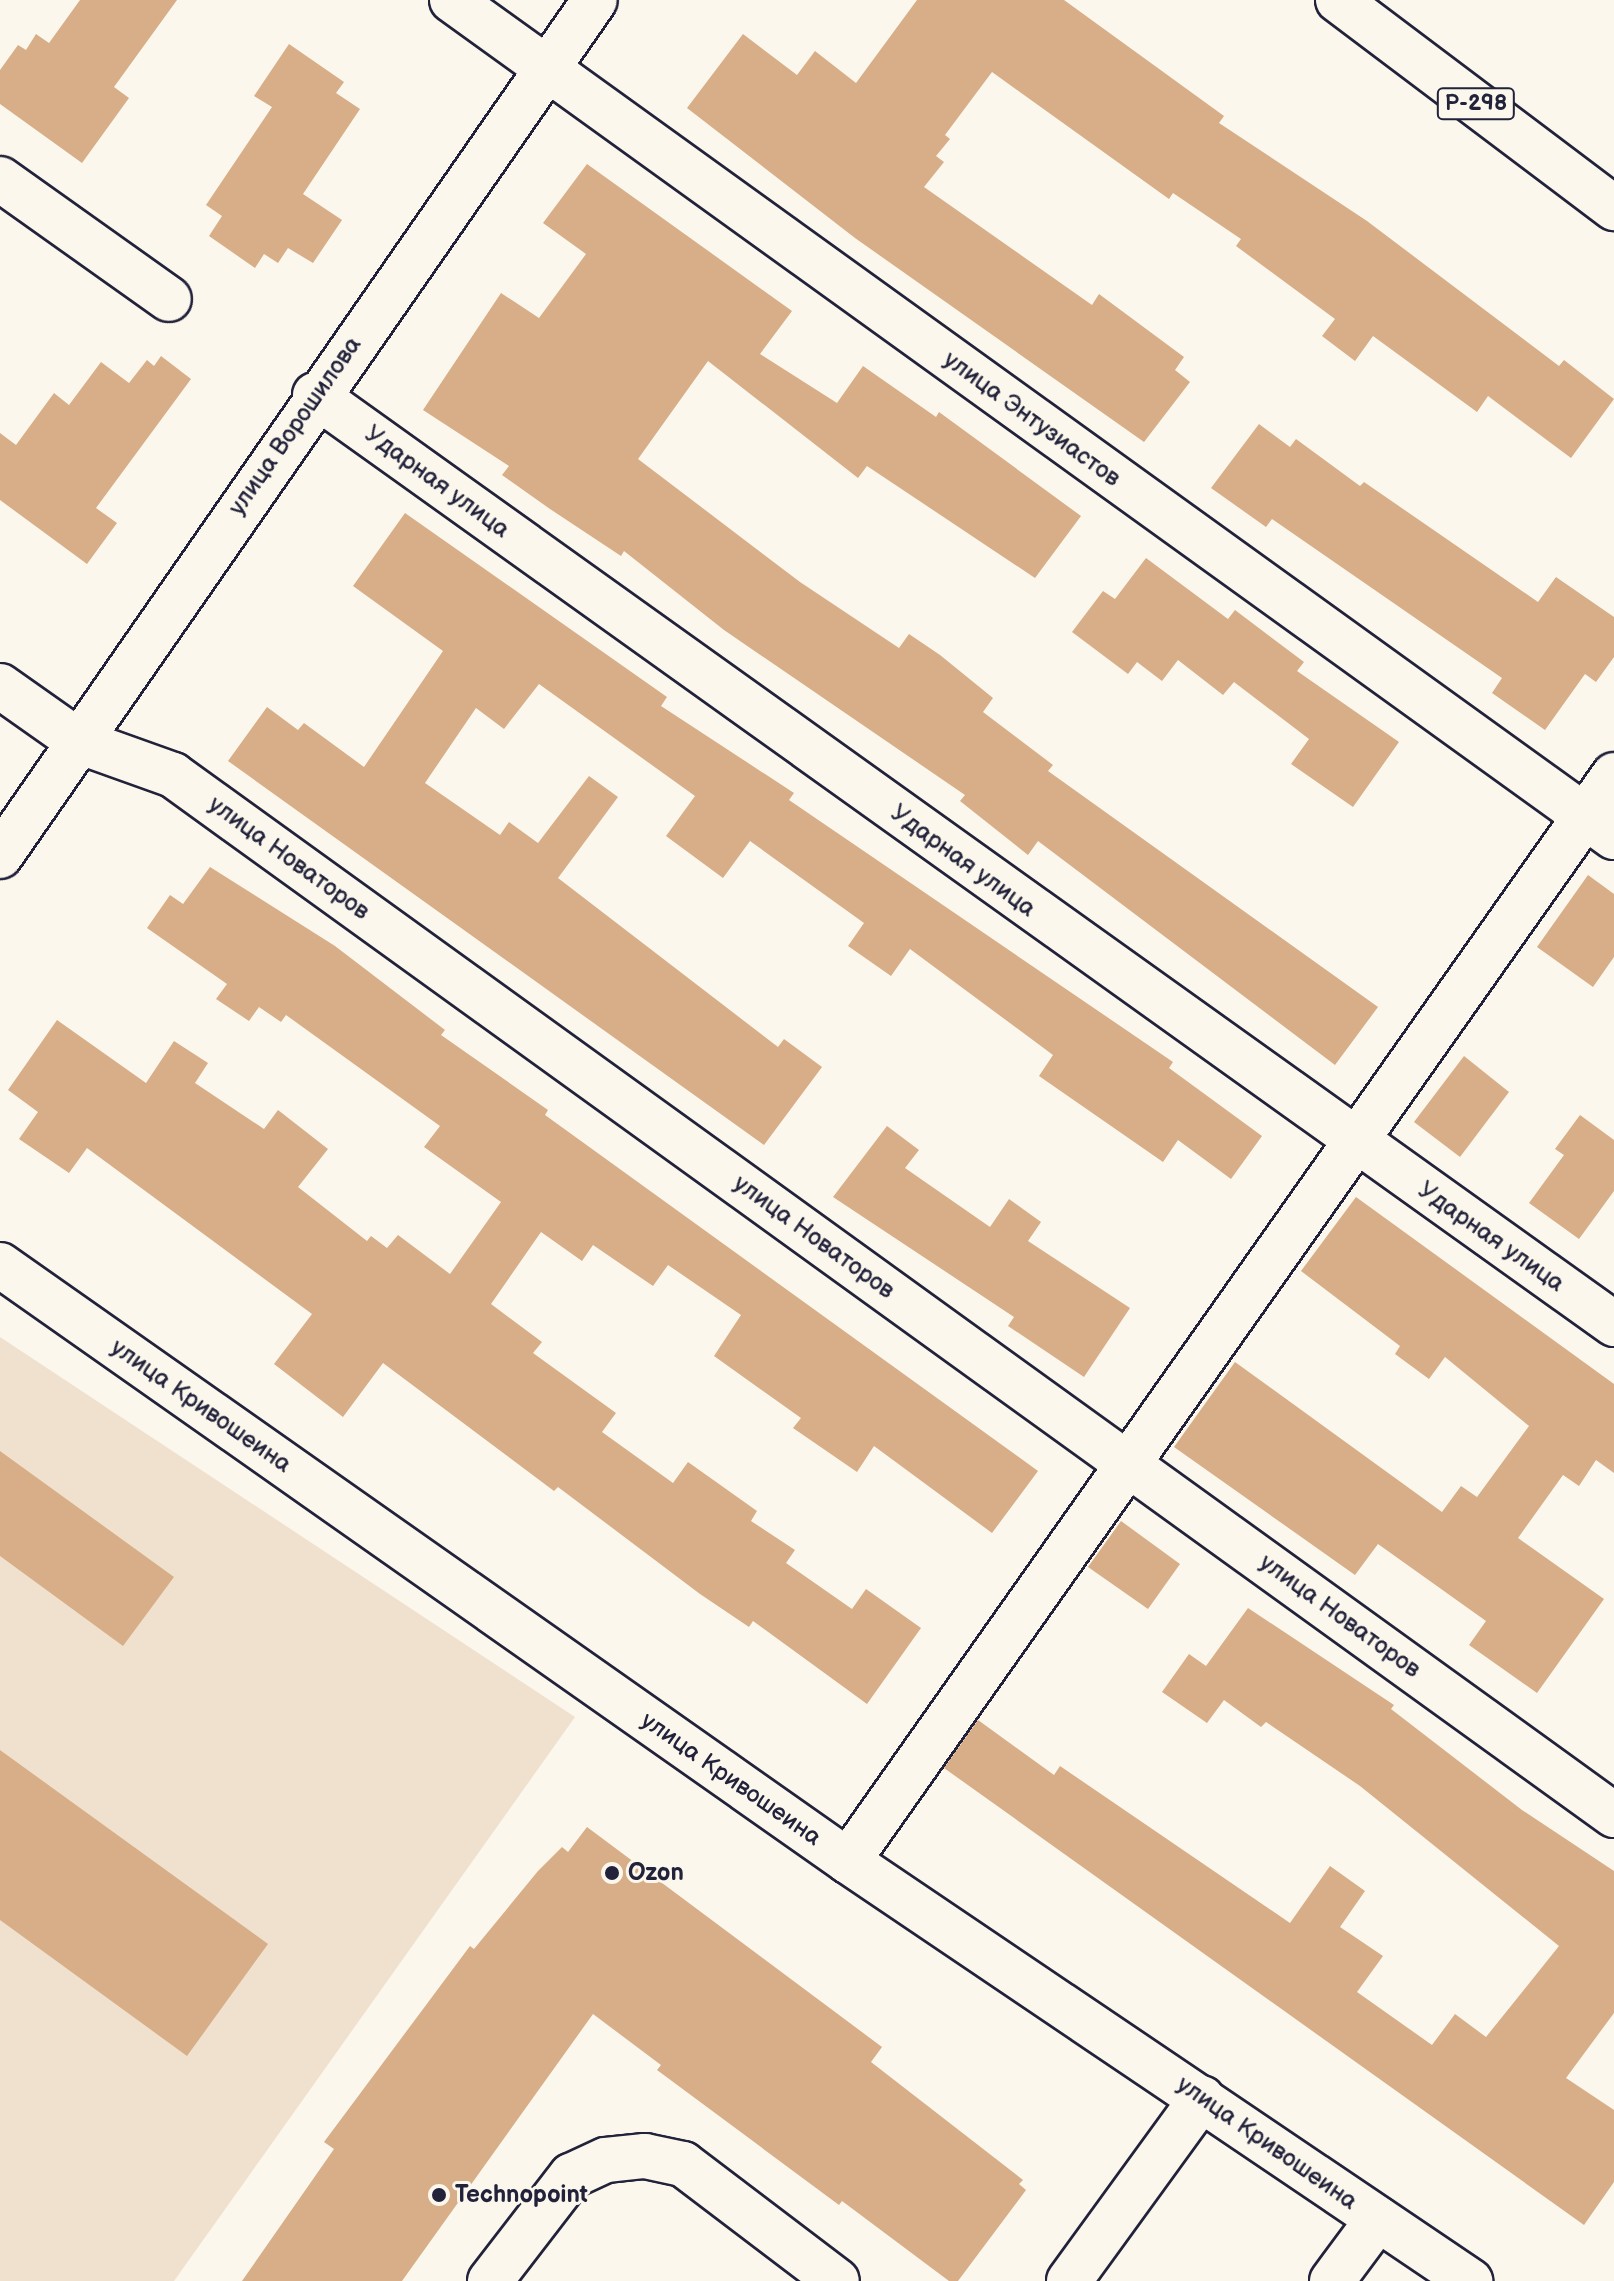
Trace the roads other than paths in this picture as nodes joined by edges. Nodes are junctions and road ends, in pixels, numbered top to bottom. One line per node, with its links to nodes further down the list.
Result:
1 (452, 0): 4 (main road, улица Энтузиастов)
2 (595, 0): 4 (main road, улица Ворошилова)
3 (1338, 0): 6 (main road, Р-298)
4 (548, 72): 8 (main road, улица Ворошилова); 12 (main road, улица Энтузиастов)
5 (0, 179): 7 (main road)
6 (1614, 208)
7 (169, 299)
8 (315, 395): 10 (main road, улица Ворошилова); 14 (main road, Ударная улица)
9 (0, 686): 10 (main road, улица Новаторов)
10 (78, 741): 13 (main road, улица Ворошилова); 17 (main road, улица Новаторов)
11 (1614, 775): 12 (main road)
12 (1599, 827): 14 (main road)
13 (0, 856)
14 (1353, 1141): 16 (main road, Ударная улица); 17 (main road)
15 (0, 1265): 19 (main road, улица Кривошеина)
16 (1614, 1324)
17 (1126, 1462): 18 (main road, улица Новаторов); 19 (main road)
18 (1614, 1815)
19 (848, 1861): 20 (main road, улица Кривошеина)
20 (1202, 2098): 21 (main road, улица Кривошеина); 24 (main road)
21 (1378, 2219): 25 (main road); 26 (main road, улица Кривошеина)
22 (490, 2281): 23 (main road)
23 (837, 2281)
24 (1069, 2281)
25 (1332, 2281)
26 (1470, 2281)

